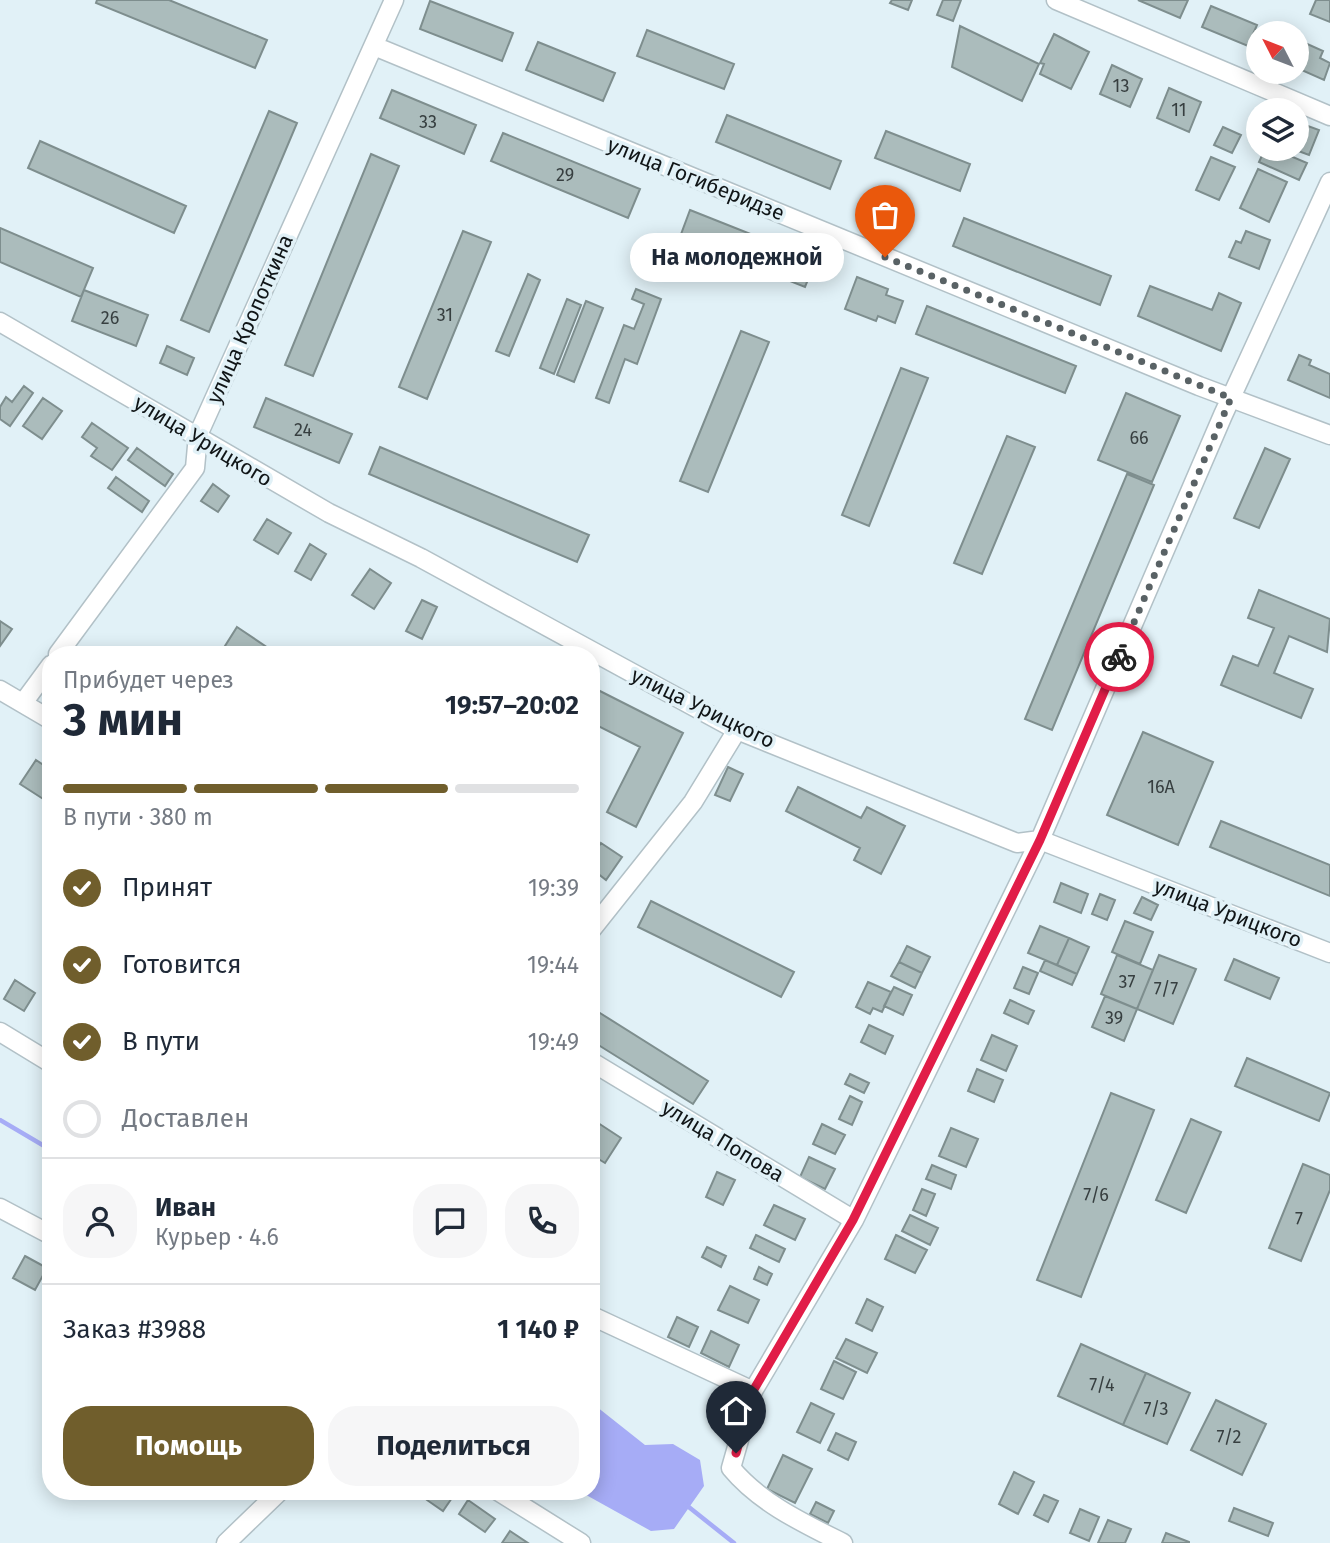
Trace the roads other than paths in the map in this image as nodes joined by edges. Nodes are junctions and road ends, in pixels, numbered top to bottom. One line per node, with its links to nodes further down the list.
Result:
1 (394, 0): 3 (street, улица Кропоткина)
2 (1056, 0): 4 (street)
3 (374, 46): 7 (street, улица Гогиберидзе); 8 (street, улица Кропоткина)
4 (1330, 116)
5 (1330, 182): 7 (street)
6 (0, 322): 8 (street, улица Урицкого)
7 (1231, 398): 9 (street, улица Гогиберидзе); 18 (street)
8 (198, 435): 10 (street, улица Кропоткина); 11 (street, улица Урицкого)
9 (1330, 435)
10 (64, 646)
11 (583, 646)
12 (600, 655): 17 (street, улица Урицкого)
13 (42, 677): 15 (street)
14 (0, 690): 15 (street)
15 (23, 703): 16 (street)
16 (42, 715)
17 (737, 730): 18 (street, улица Урицкого); 19 (street)
18 (1040, 840): 20 (street, улица Урицкого); 25 (street)
19 (600, 919)
20 (1330, 953)
21 (0, 1032): 22 (street)
22 (42, 1058)
23 (600, 1067): 25 (street, улица Попова)
24 (0, 1208): 26 (street)
25 (853, 1220): 28 (street)
26 (42, 1231)
27 (600, 1321): 28 (street)
28 (753, 1391): 33 (street)
29 (271, 1500): 31 (street)
30 (512, 1500): 32 (street)
31 (226, 1543)
32 (581, 1543)
33 (844, 1543)

